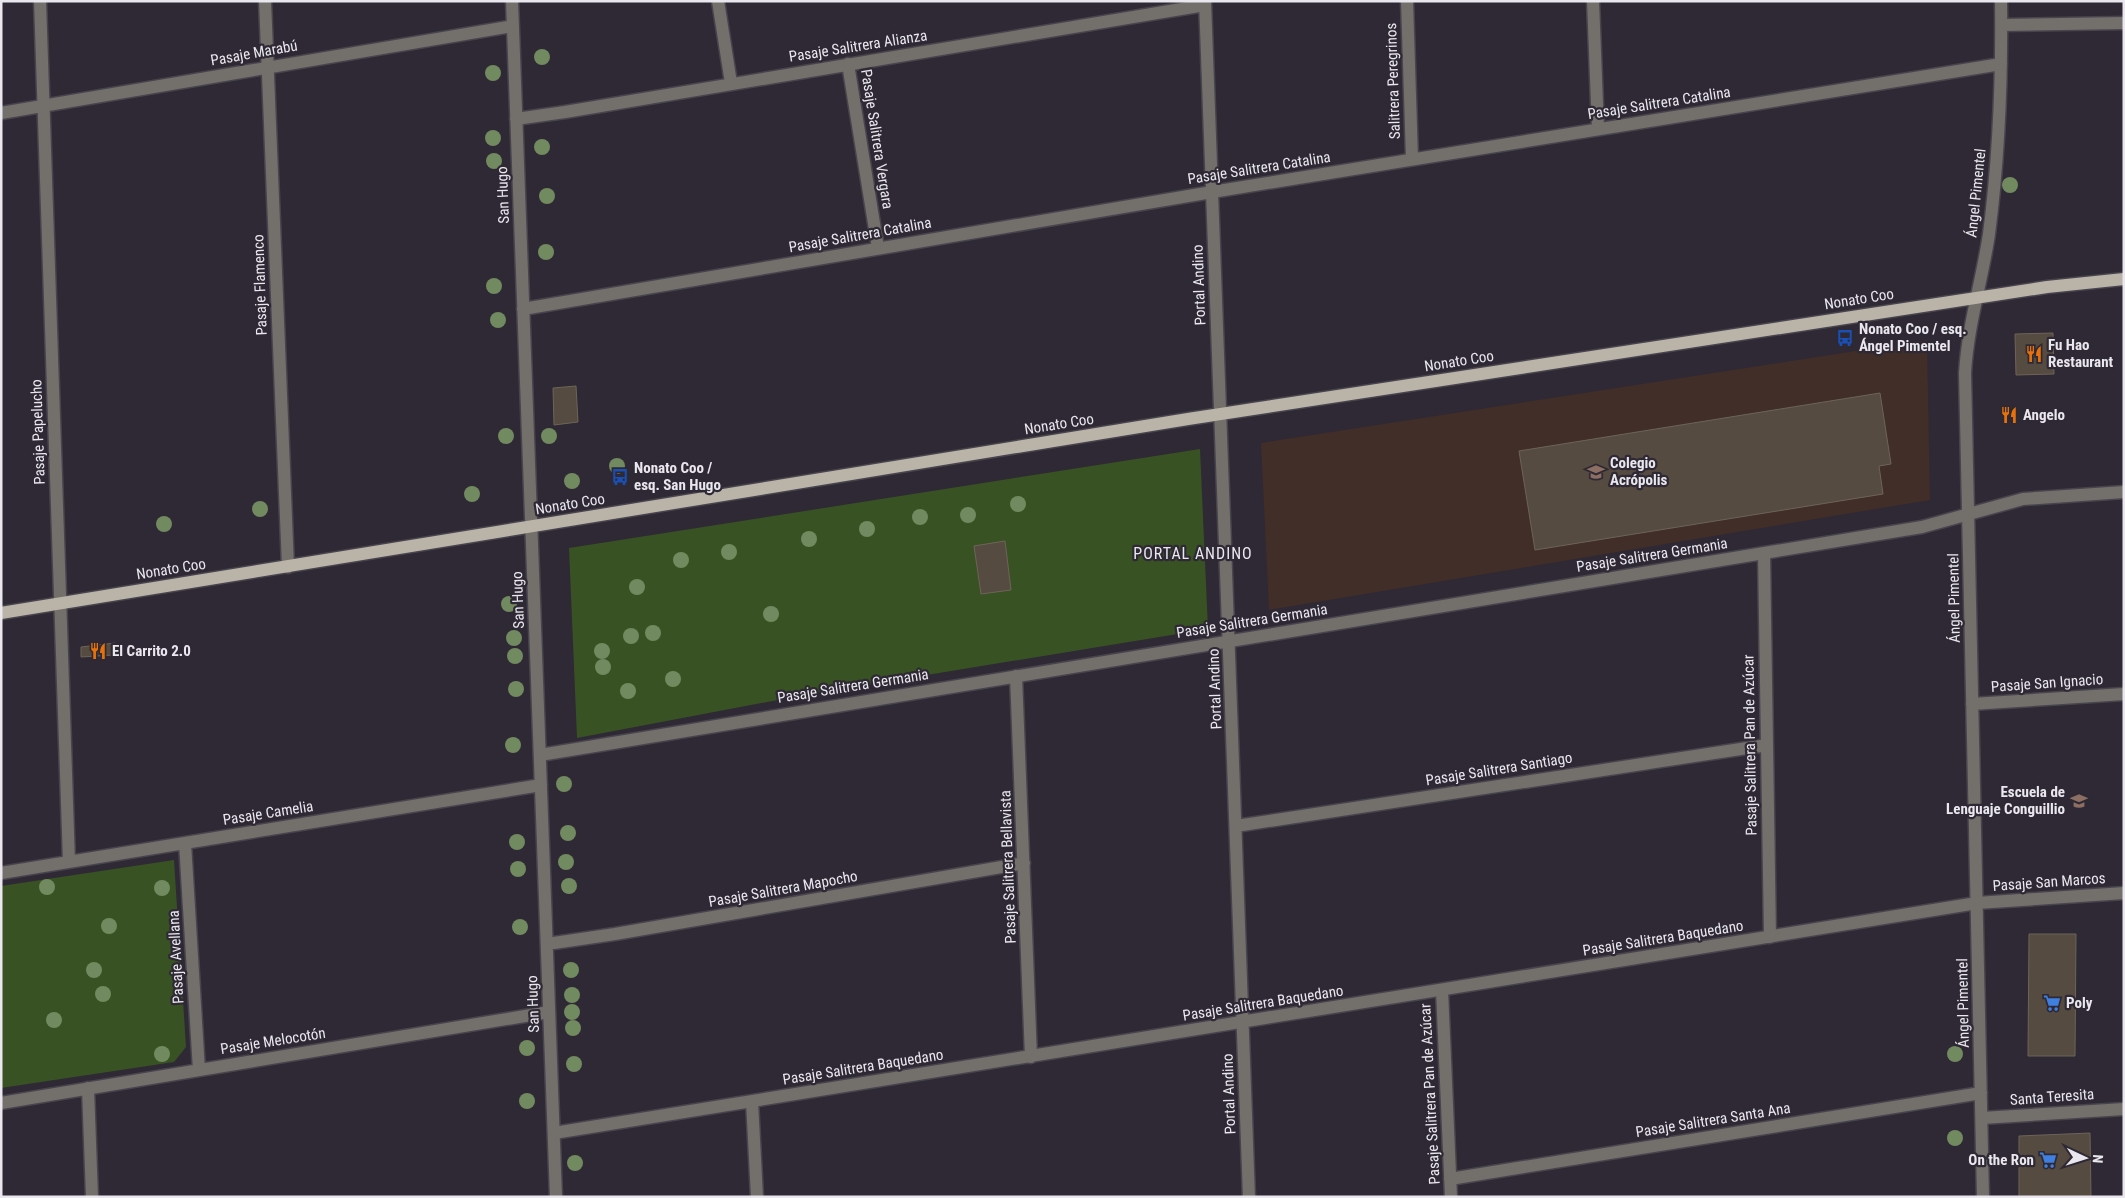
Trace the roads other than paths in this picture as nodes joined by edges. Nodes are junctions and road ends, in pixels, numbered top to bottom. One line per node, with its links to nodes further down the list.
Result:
1 (40, 1): 16 (street, Pasaje Papelucho)
2 (265, 1): 14 (street, Pasaje Flamenco)
3 (512, 1): 11 (street, San Hugo)
4 (718, 1): 15 (street)
5 (1406, 1): 20 (street, Salitrera Peregrinos)
6 (1593, 1): 19 (street)
7 (2002, 1): 10 (street, Ángel Pimentel)
8 (1205, 3): 12 (street, Pasaje Salitrera Alianza); 21 (street, Portal Andino)
9 (2124, 23): 10 (street)
10 (2002, 25): 13 (street, Ángel Pimentel)
11 (513, 26): 14 (street, Pasaje Marabú); 18 (street, San Hugo)
12 (848, 64): 15 (street, Pasaje Salitrera Alianza); 22 (street, Pasaje Salitrera Vergara)
13 (2001, 64): 19 (street, Pasaje Salitrera Catalina); 24 (street, Ángel Pimentel)
14 (268, 67): 16 (street, Pasaje Marabú); 31 (street, Pasaje Flamenco)
15 (731, 84): 18 (street, Pasaje Salitrera Alianza)
16 (44, 106): 17 (street, Pasaje Marabú); 32 (street, Pasaje Papelucho)
17 (1, 113)
18 (516, 118): 25 (street, San Hugo)
19 (1598, 129): 20 (street, Pasaje Salitrera Catalina)
20 (1412, 159): 21 (street, Pasaje Salitrera Catalina)
21 (1212, 192): 22 (street, Pasaje Salitrera Catalina); 26 (street, Portal Andino)
22 (878, 248): 25 (street, Pasaje Salitrera Catalina)
23 (2124, 280): 24 (main road, Nonato Coo)
24 (1975, 298): 26 (main road, Nonato Coo); 28 (street, Ángel Pimentel)
25 (523, 309): 29 (street, San Hugo)
26 (1220, 414): 29 (main road, Nonato Coo); 34 (street, Portal Andino)
27 (2124, 492): 28 (street, Pasaje Salitrera Germania)
28 (1969, 514): 30 (street, Pasaje Salitrera Germania); 37 (street, Ángel Pimentel)
29 (532, 526): 31 (main road, Nonato Coo); 39 (street, San Hugo)
30 (1764, 553): 34 (street, Pasaje Salitrera Germania); 38 (street, Pasaje Salitrera Pan de Azúcar)
31 (288, 567): 32 (main road, Nonato Coo)
32 (60, 604): 33 (main road, Nonato Coo); 43 (street, Pasaje Papelucho)
33 (1, 613)
34 (1229, 641): 35 (street, Pasaje Salitrera Germania); 41 (street, Portal Andino)
35 (1016, 676): 39 (street, Pasaje Salitrera Germania); 44 (street, Pasaje Salitrera Bellavista)
36 (2124, 694): 37 (street, Pasaje San Ignacio)
37 (1972, 704): 47 (street, Ángel Pimentel)
38 (1767, 745): 41 (street, Pasaje Salitrera Santiago); 48 (street, Pasaje Salitrera Pan de Azúcar)
39 (540, 755): 40 (street, San Hugo)
40 (541, 785): 42 (street, Pasaje Camelia); 49 (street, San Hugo)
41 (1236, 826): 52 (street, Portal Andino)
42 (185, 843): 43 (street, Pasaje Camelia); 54 (street, Pasaje Avellana)
43 (69, 862): 45 (street, Pasaje Camelia)
44 (1024, 863): 49 (street, Pasaje Salitrera Mapocho); 53 (street, Pasaje Salitrera Bellavista)
45 (1, 873)
46 (2124, 893): 47 (street, Pasaje San Marcos)
47 (1977, 903): 48 (street, Pasaje Salitrera Baquedano); 56 (street, Ángel Pimentel)
48 (1770, 937): 50 (street, Pasaje Salitrera Baquedano)
49 (547, 944): 51 (street, San Hugo)
50 (1442, 990): 52 (street, Pasaje Salitrera Baquedano); 62 (street, Pasaje Salitrera Pan de Azúcar)
51 (550, 1012): 54 (street, Pasaje Melocotón); 61 (street, San Hugo)
52 (1243, 1023): 53 (street, Pasaje Salitrera Baquedano); 66 (street, Portal Andino)
53 (1031, 1056): 57 (street, Pasaje Salitrera Baquedano)
54 (199, 1070): 55 (street, Pasaje Melocotón)
55 (88, 1088): 58 (street, Pasaje Melocotón); 63 (street)
56 (1981, 1093): 60 (street, Ángel Pimentel); 62 (street, Pasaje Salitrera Santa Ana)
57 (752, 1101): 61 (street, Pasaje Salitrera Baquedano); 65 (street)
58 (1, 1102)
59 (2124, 1109): 60 (street, Santa Teresita)
60 (1982, 1118): 68 (street, Ángel Pimentel)
61 (554, 1133): 64 (street, San Hugo)
62 (1450, 1179): 67 (street, Pasaje Salitrera Pan de Azúcar)
63 (92, 1197)
64 (556, 1197)
65 (757, 1197)
66 (1249, 1197)
67 (1451, 1197)
68 (1984, 1197)

